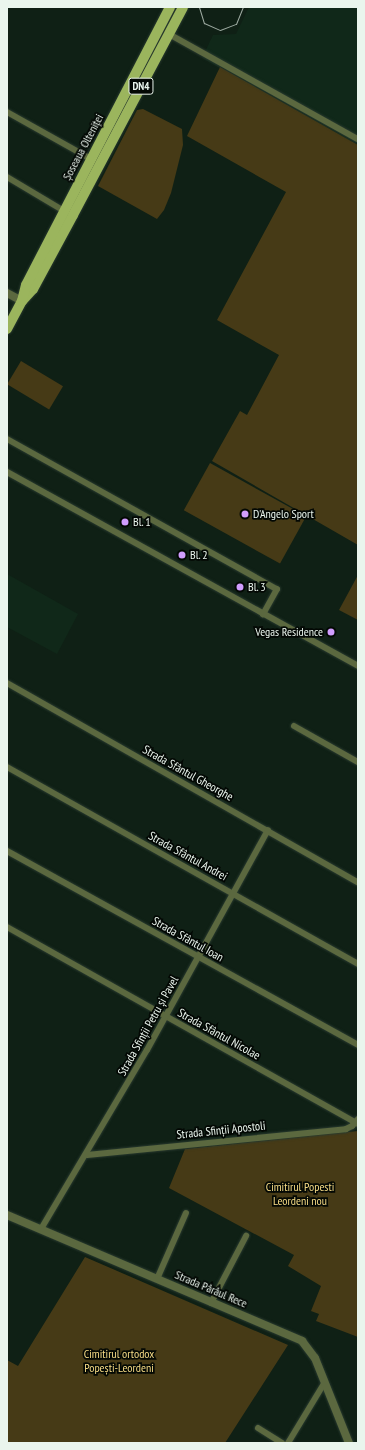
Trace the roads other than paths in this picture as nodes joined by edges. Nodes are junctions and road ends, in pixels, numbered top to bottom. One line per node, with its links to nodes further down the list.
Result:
1 (170, 7): 6 (main road, Șoseaua Olteniței / DN4)
2 (183, 7): 3 (main road, Șoseaua Olteniței / DN4)
3 (169, 34): 5 (street); 6 (main road, Șoseaua Olteniței / DN4)
4 (7, 112): 6 (street)
5 (358, 139)
6 (96, 162): 8 (main road, Șoseaua Olteniței / DN4); 10 (main road, Șoseaua Olteniței / DN4)
7 (7, 178): 8 (street)
8 (64, 211): 10 (main road, Șoseaua Olteniței / DN4)
9 (7, 293): 10 (street)
10 (22, 301): 11 (main road, Șoseaua Olteniței / DN4)
11 (7, 329)
12 (7, 439): 14 (street)
13 (7, 472): 14 (street)
14 (263, 614): 15 (street)
15 (358, 666)
16 (7, 683): 20 (street, Strada Sfântul Gheorghe)
17 (294, 726): 18 (street)
18 (358, 762)
19 (7, 767): 23 (street, Strada Sfântul Andrei)
20 (268, 830): 22 (street, Strada Sfântul Gheorghe); 23 (street, Strada Sfinții Petru și Pavel)
21 (7, 851): 25 (street, Strada Sfântul Ioan)
22 (358, 882)
23 (233, 894): 25 (street, Strada Sfinții Petru și Pavel); 26 (street, Strada Sfântul Andrei)
24 (7, 927): 27 (street, Strada Sfântul Nicolae)
25 (199, 958): 27 (street, Strada Sfinții Petru și Pavel); 28 (street, Strada Sfântul Ioan)
26 (358, 964)
27 (166, 1017): 29 (street, Strada Sfântul Nicolae); 30 (street, Strada Sfinții Petru și Pavel)
28 (358, 1045)
29 (357, 1122): 30 (street, Strada Sfinții Apostoli)
30 (86, 1155): 33 (street, Strada Sfinții Petru și Pavel)
31 (186, 1213): 35 (street)
32 (7, 1215): 33 (street, Strada Pârâul Rece)
33 (41, 1229): 35 (street, Strada Pârâul Rece)
34 (246, 1236): 36 (street)
35 (157, 1279): 36 (street, Strada Pârâul Rece)
36 (211, 1303): 37 (street, Strada Pârâul Rece)
37 (325, 1382): 40 (street); 41 (street, Strada Pârâul Rece)
38 (258, 1428): 39 (street)
39 (282, 1443)
40 (288, 1443)
41 (349, 1443)

